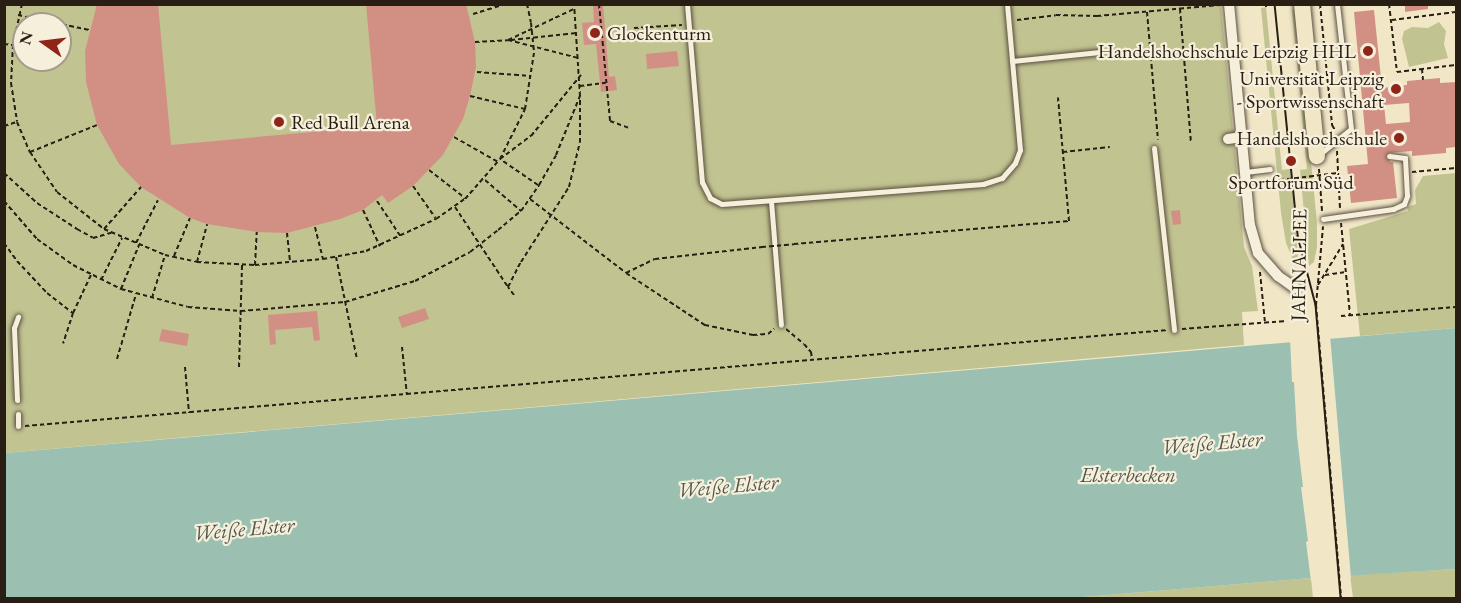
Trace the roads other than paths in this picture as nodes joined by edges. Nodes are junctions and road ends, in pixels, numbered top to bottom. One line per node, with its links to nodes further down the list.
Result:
1 (687, 4): 15 (lane)
2 (1007, 4): 7 (lane)
3 (1229, 4): 8 (street, JAHNALLEE)
4 (1337, 4): 11 (lane)
5 (1291, 5): 11 (main road)
6 (1100, 52): 7 (lane)
7 (1012, 61): 15 (lane)
8 (1242, 137): 9 (street); 14 (street, JAHNALLEE)
9 (1228, 139)
10 (1156, 148): 20 (lane)
11 (1317, 156)
12 (1389, 156): 16 (lane)
13 (1270, 169): 14 (lane)
14 (1245, 178): 17 (street, JAHNALLEE)
15 (771, 201): 19 (lane)
16 (1323, 219)
17 (1295, 288)
18 (18, 317): 21 (lane)
19 (781, 325)
20 (1174, 330)
21 (17, 400)
22 (18, 414): 23 (lane)
23 (18, 426)

